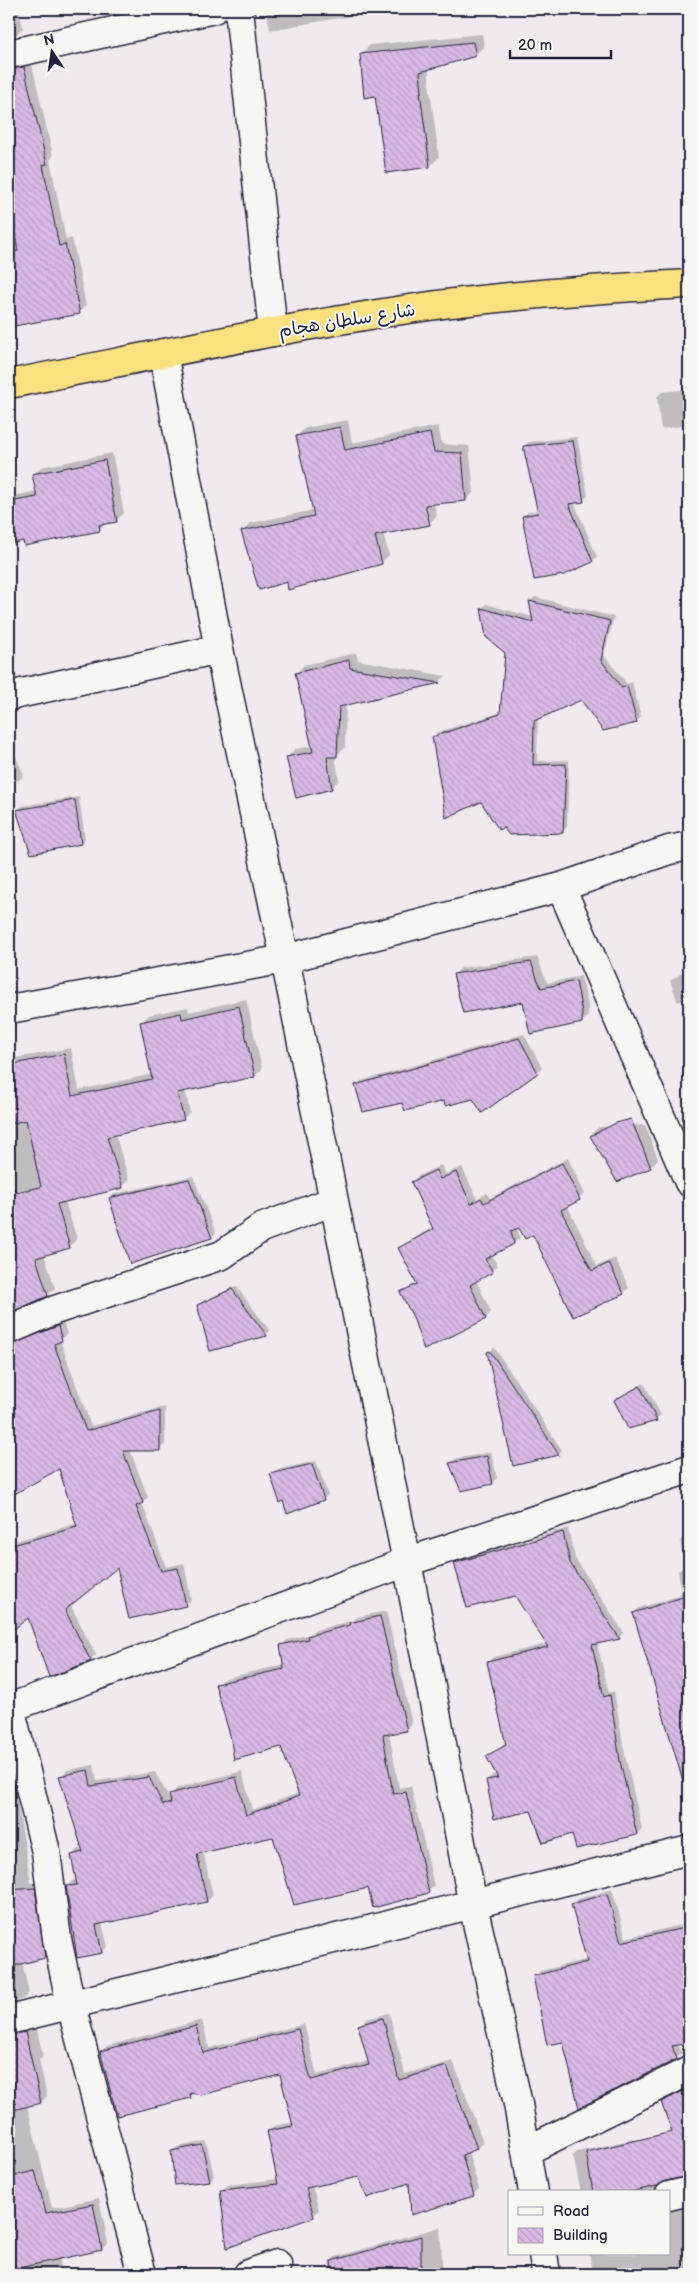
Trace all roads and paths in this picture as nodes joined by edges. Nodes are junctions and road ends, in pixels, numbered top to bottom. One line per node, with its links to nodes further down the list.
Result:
1 (214, 9): 3 (street)
2 (239, 9): 5 (street)
3 (9, 54)
4 (689, 284): 5 (highway, شارع سلطان هجام)
5 (273, 332): 6 (highway, شارع سلطان هجام)
6 (163, 353): 7 (highway, شارع سلطان هجام); 8 (street)
7 (9, 384)
8 (219, 649): 9 (street); 12 (street)
9 (9, 696)
10 (689, 846): 11 (street)
11 (561, 887): 12 (street); 14 (street)
12 (285, 959): 13 (street); 15 (street)
13 (9, 1009)
14 (689, 1182)
15 (334, 1200): 16 (street); 18 (street)
16 (9, 1330)
17 (689, 1469): 18 (street)
18 (407, 1562): 19 (street); 21 (street)
19 (9, 1707): 22 (street)
20 (689, 1850): 21 (street)
21 (473, 1905): 22 (street); 25 (street)
22 (71, 2005): 23 (street); 31 (street)
23 (9, 2020)
24 (689, 2071): 25 (street)
25 (526, 2151): 26 (street)
26 (533, 2190)
27 (689, 2190): 28 (street)
28 (670, 2196)
29 (543, 2256): 33 (street)
30 (277, 2264): 32 (street)
31 (142, 2274)
32 (248, 2274)
33 (546, 2274)

